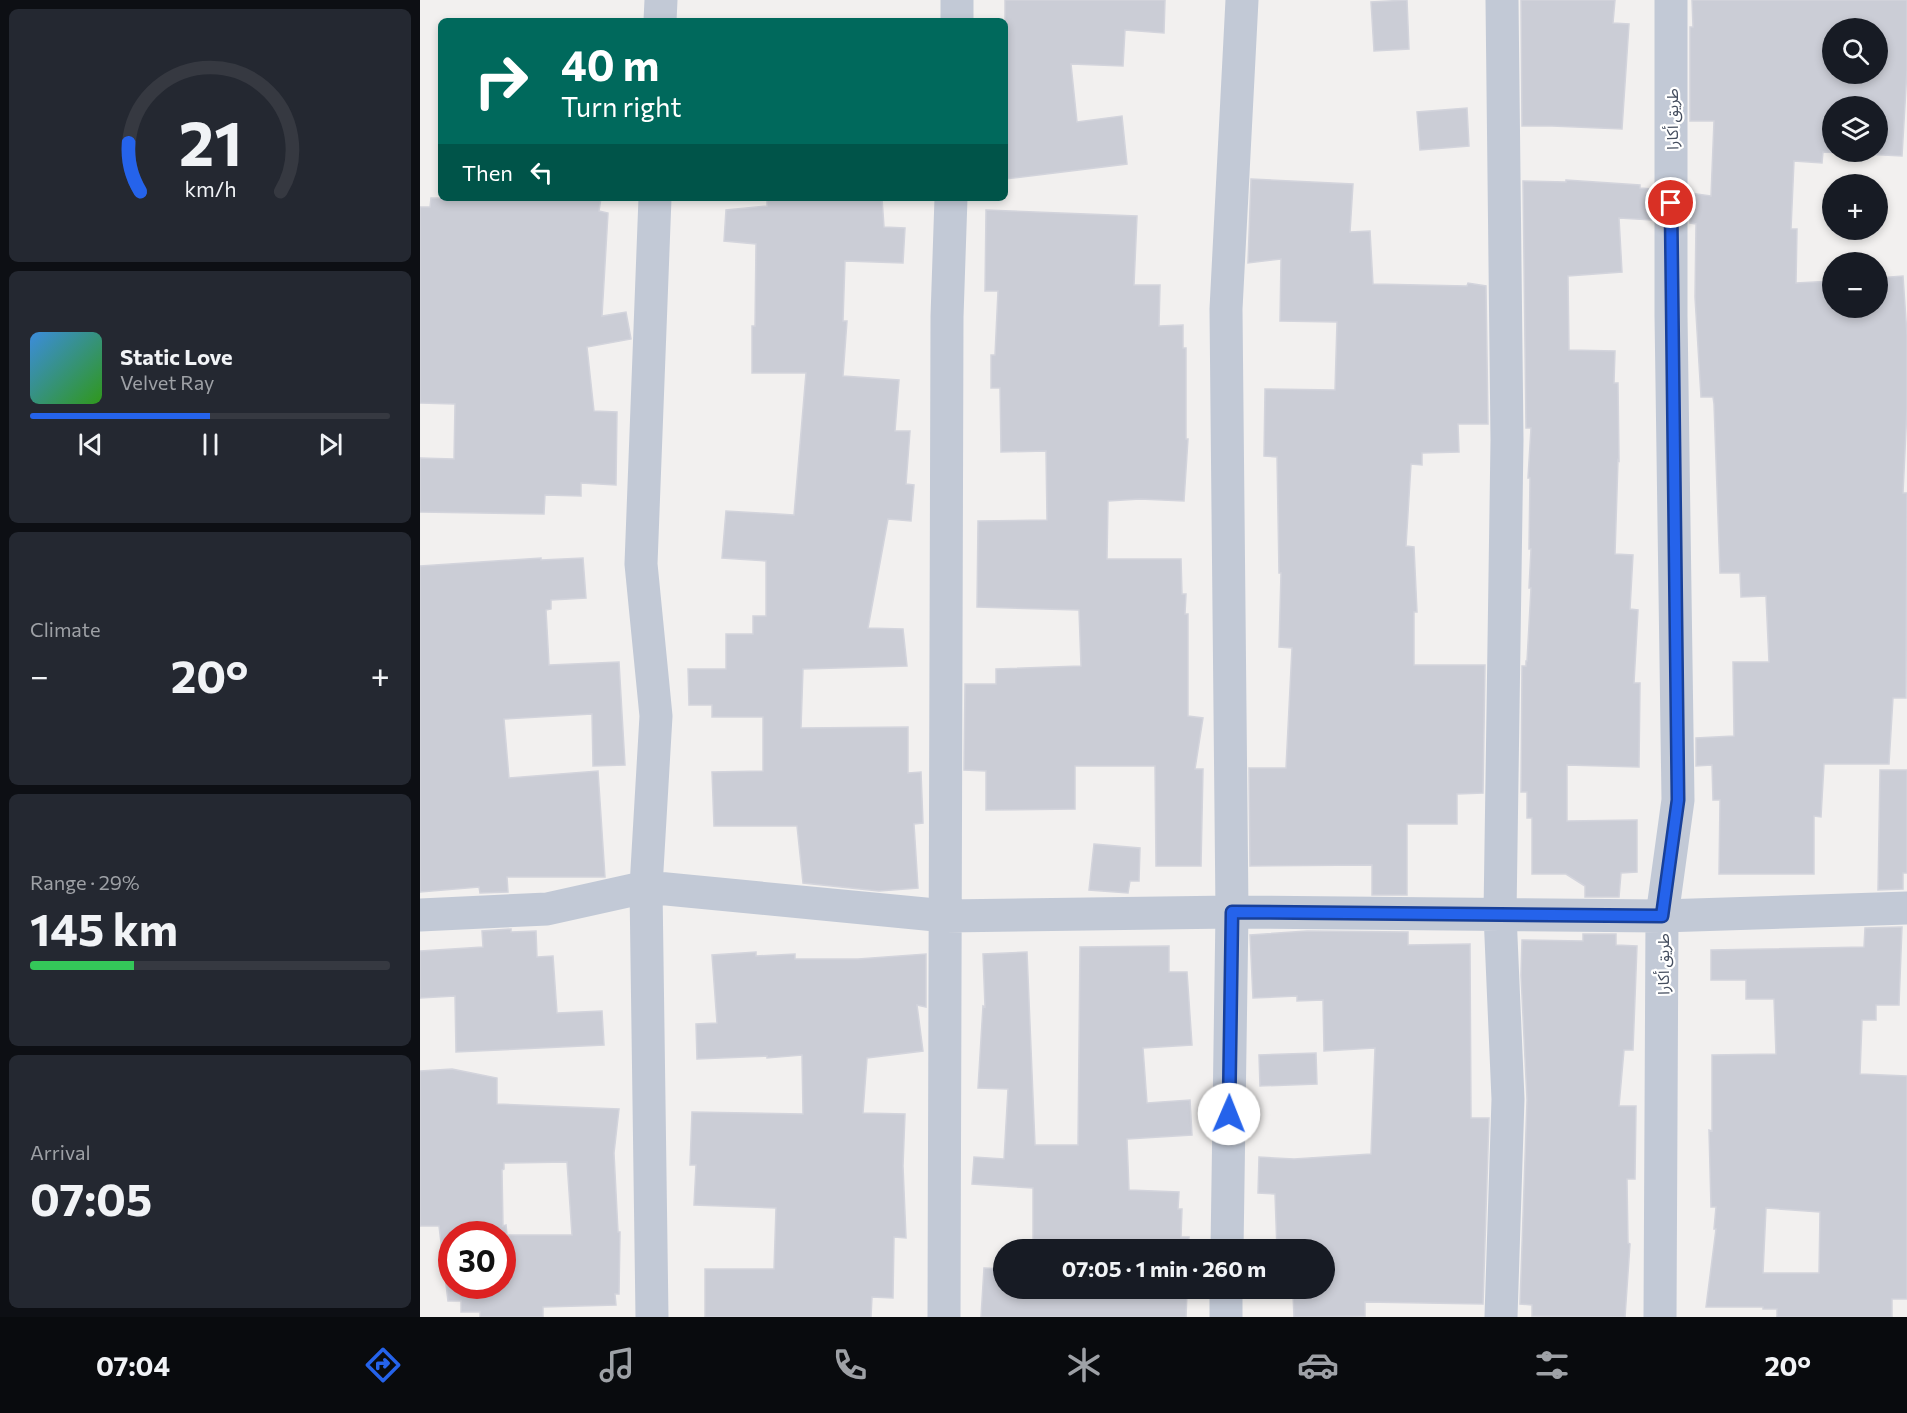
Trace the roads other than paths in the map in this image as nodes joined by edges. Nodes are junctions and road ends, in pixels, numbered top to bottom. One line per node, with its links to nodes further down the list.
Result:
1 (661, 0): 6 (street)
2 (957, 0): 7 (street)
3 (1242, 0): 12 (street)
4 (1502, 0): 13 (street)
5 (1671, 0): 16 (street, طريق أكارا)
6 (660, 18)
7 (957, 18)
8 (655, 201): 10 (street)
9 (951, 201): 15 (street)
10 (646, 887): 14 (street); 15 (street); 19 (street)
11 (1907, 908): 16 (street)
12 (1232, 912): 13 (street); 15 (street); 17 (street)
13 (1500, 914): 16 (street); 22 (street)
14 (420, 915)
15 (946, 916): 20 (street)
16 (1662, 916): 23 (street, طريق أكارا)
17 (1227, 1239)
18 (1226, 1299): 21 (street)
19 (652, 1317)
20 (944, 1317)
21 (1226, 1317)
22 (1501, 1317)
23 (1660, 1317)

